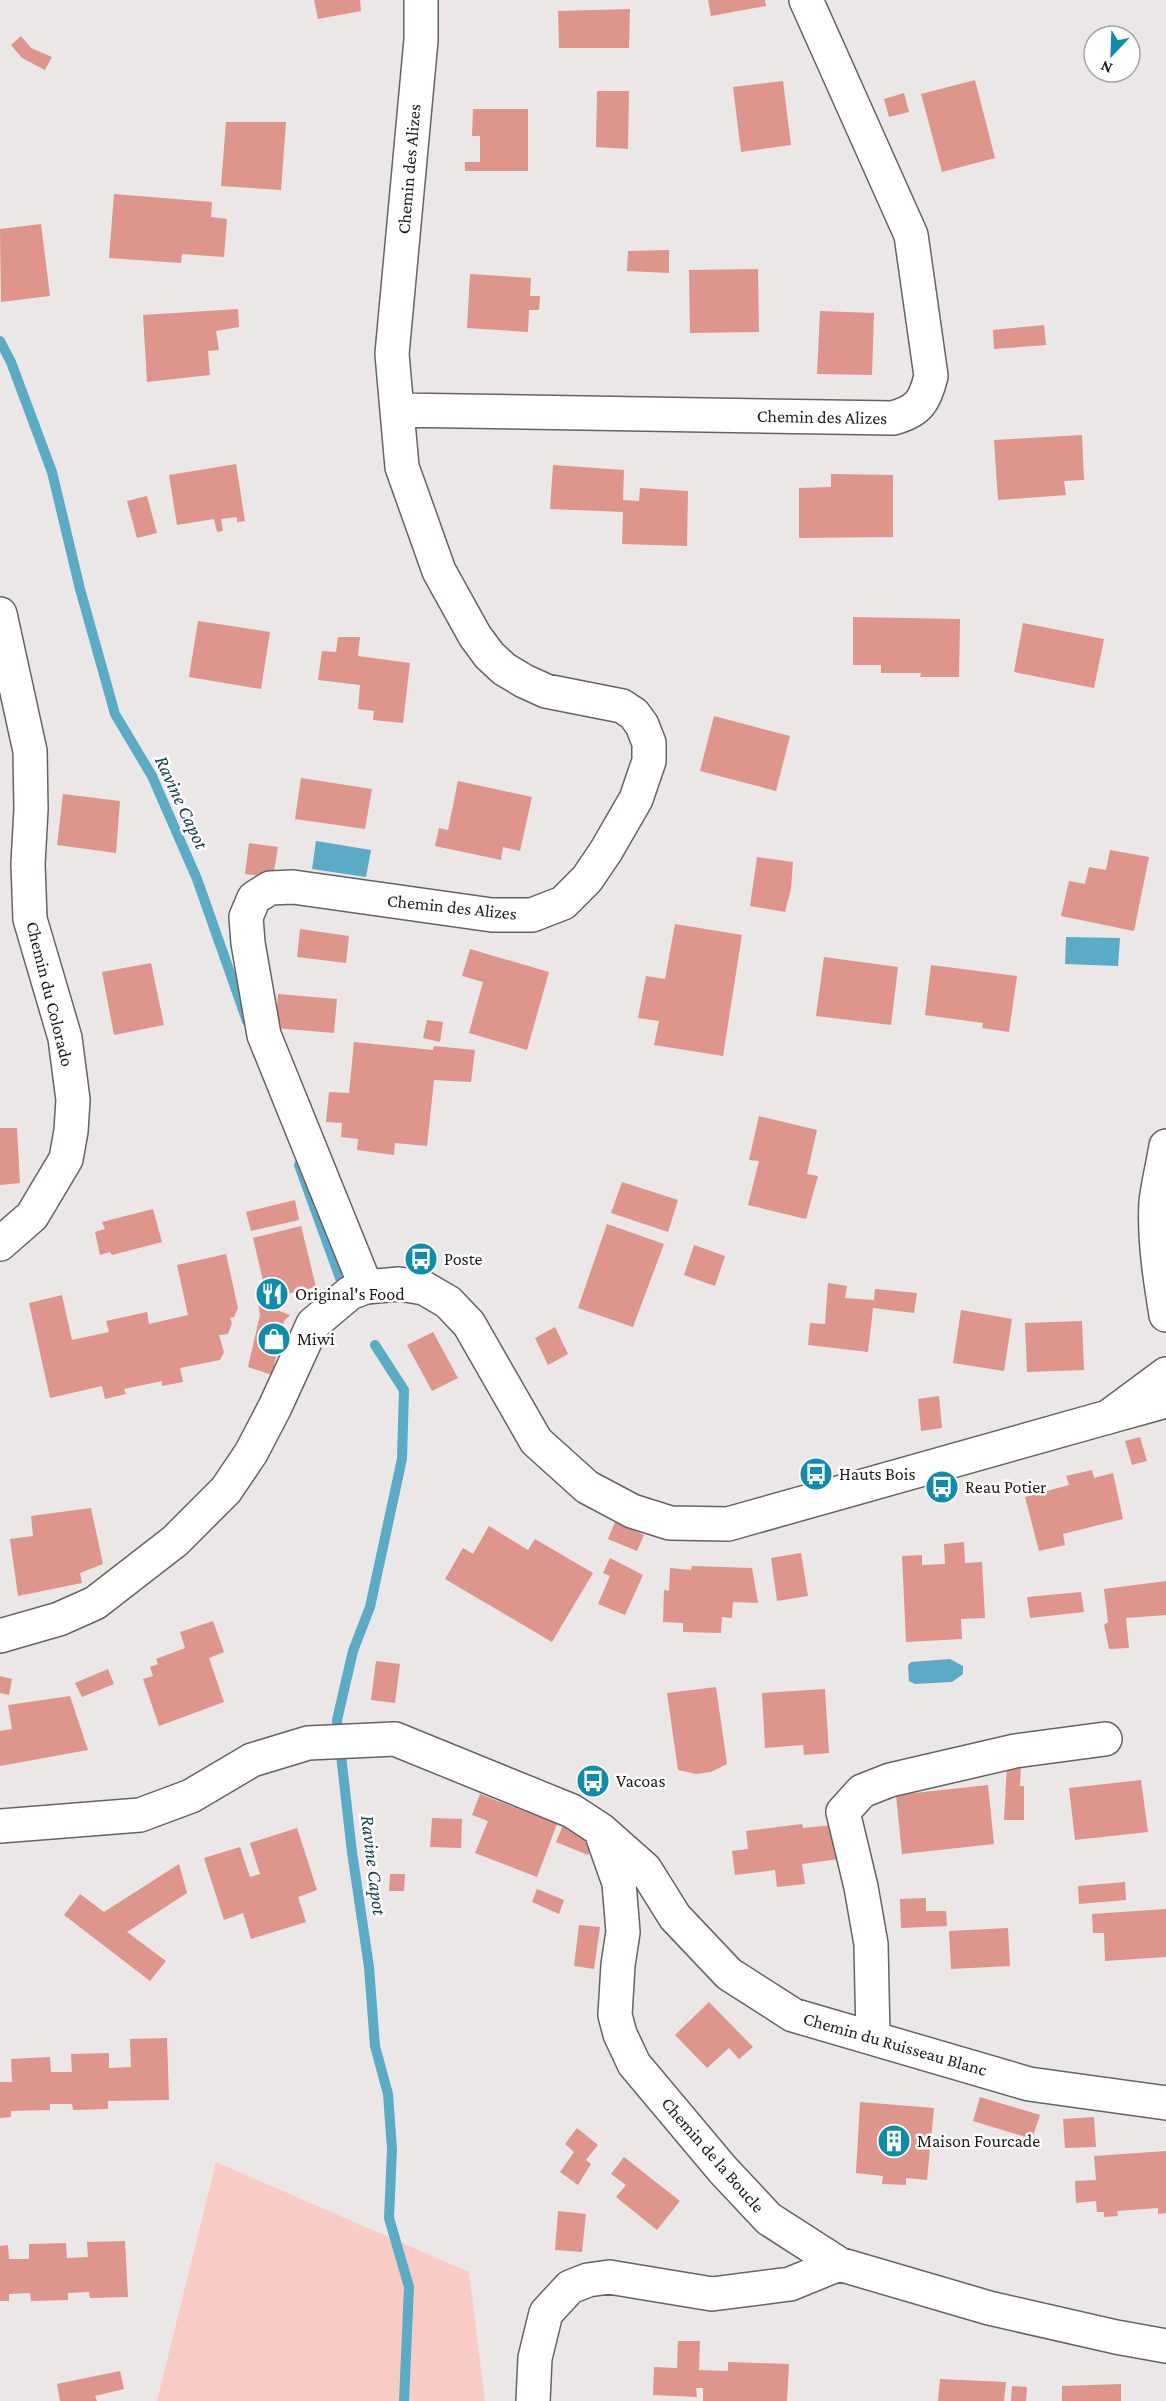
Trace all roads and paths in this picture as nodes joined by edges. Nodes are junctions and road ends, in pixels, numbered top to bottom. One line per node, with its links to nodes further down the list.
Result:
1 (421, 0): 3 (street, Chemin des Alizes)
2 (806, 0): 3 (street, Chemin des Alizes)
3 (397, 410): 7 (street, Chemin des Alizes)
4 (0, 614): 6 (street, Chemin du Colorado)
5 (1166, 1146): 8 (street)
6 (0, 1244)
7 (366, 1287): 11 (street); 12 (street)
8 (1166, 1315)
9 (1166, 1374): 11 (street)
10 (1166, 1401): 11 (street)
11 (1108, 1417)
12 (0, 1636)
13 (1105, 1739): 18 (street)
14 (0, 1826): 15 (street, Chemin du Ruisseau Blanc)
15 (601, 1830): 16 (street, Chemin du Ruisseau Blanc); 17 (street, Chemin de la Boucle)
16 (675, 1917): 17 (street); 18 (street, Chemin du Ruisseau Blanc)
17 (623, 1932): 20 (street, Chemin de la Boucle)
18 (873, 2038): 19 (street, Chemin du Ruisseau Blanc)
19 (1166, 2103)
20 (838, 2264): 21 (street, Chemin de la Boucle); 22 (street)
21 (1166, 2346)
22 (533, 2401)

